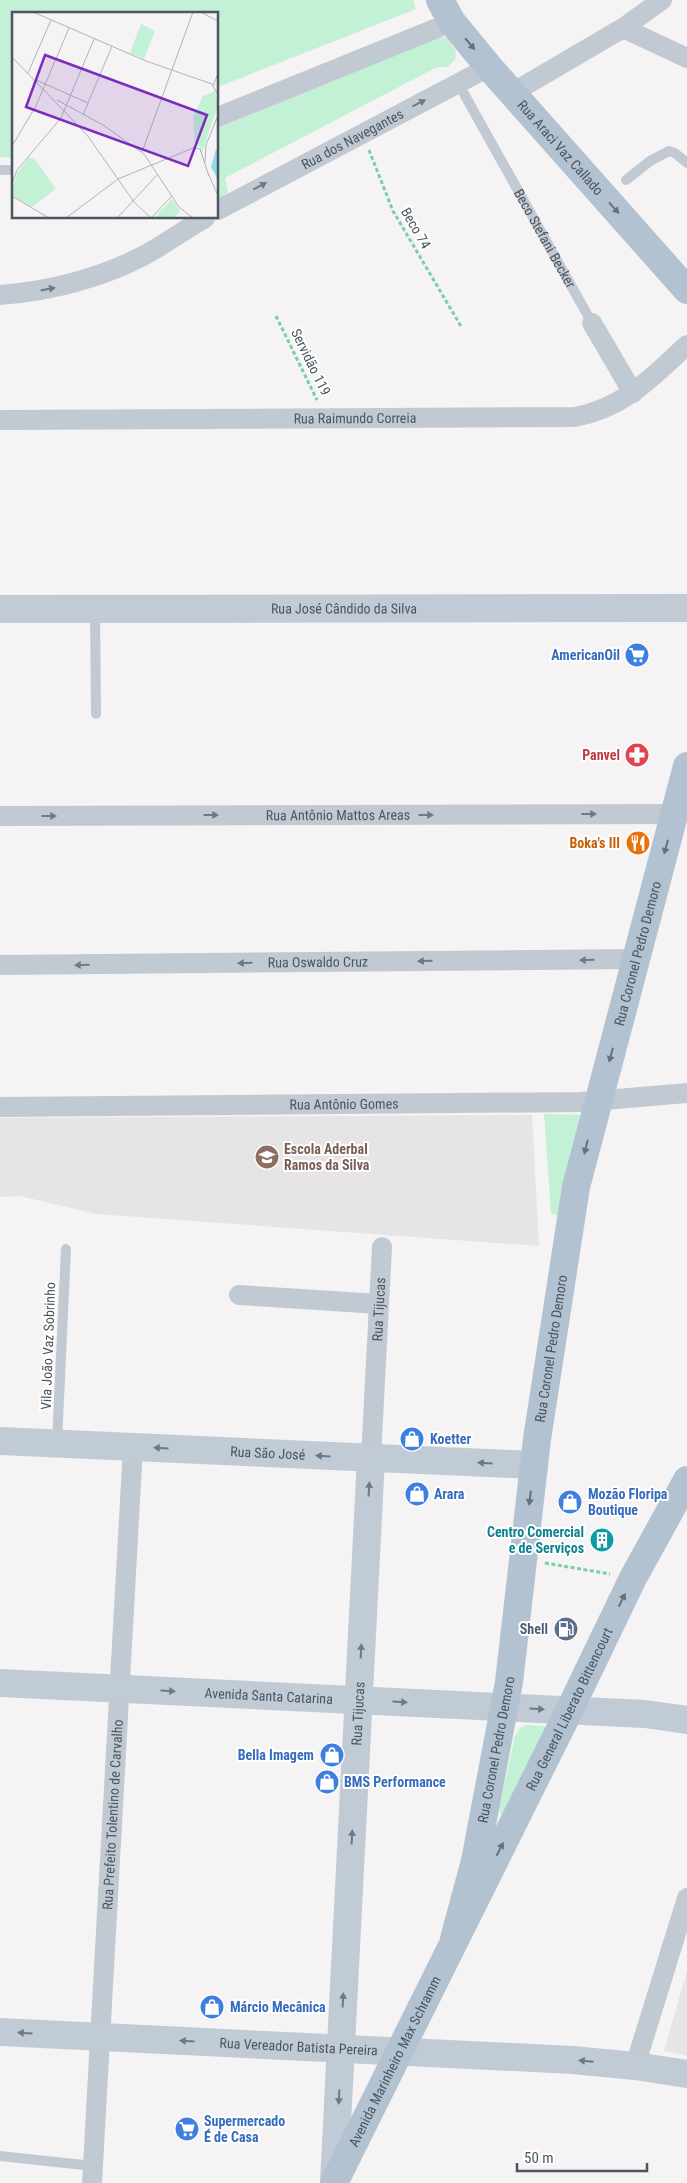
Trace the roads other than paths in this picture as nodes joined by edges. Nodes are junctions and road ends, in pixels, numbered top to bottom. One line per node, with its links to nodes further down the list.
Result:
1 (662, 0): 3 (street)
2 (446, 11): 5 (main road, Rua Araci Vaz Callado, one-way to 5); 8 (street)
3 (624, 28): 4 (street); 7 (street)
4 (687, 58)
5 (488, 66): 6 (street, Rua dos Navegantes); 7 (main road, Rua Araci Vaz Callado)
6 (458, 82): 11 (street, Rua dos Navegantes, one-way to 6); 16 (lane, Beco Stefani Becker)
7 (512, 93): 14 (main road, Rua Araci Vaz Callado, one-way to 14)
8 (219, 117)
9 (687, 163): 10 (lane)
10 (626, 180)
11 (219, 209)
12 (200, 219): 13 (street)
13 (181, 223): 15 (street, one-way to 13)
14 (687, 290)
15 (0, 295)
16 (592, 323): 18 (street, Beco Stefani Becker)
17 (687, 345): 18 (street, Rua Raimundo Correia)
18 (634, 393): 19 (street, Rua Raimundo Correia)
19 (0, 420)
20 (687, 608): 22 (street, Rua José Cândido da Silva)
21 (0, 609): 22 (street, Rua José Cândido da Silva)
22 (95, 609): 23 (lane)
23 (96, 714)
24 (687, 766): 25 (main road, Rua Coronel Pedro Demoro)
25 (674, 814): 26 (street, Rua Antônio Mattos Areas, one-way to 25); 27 (main road, Rua Coronel Pedro Demoro, one-way to 27)
26 (0, 816)
27 (636, 959): 28 (street, Rua Oswaldo Cruz, one-way to 28); 30 (main road, Rua Coronel Pedro Demoro, one-way to 30)
28 (0, 965)
29 (687, 1093): 30 (street, Rua Antônio Gomes)
30 (598, 1100): 31 (street, Rua Antônio Gomes); 40 (main road, Rua Coronel Pedro Demoro, one-way to 40)
31 (0, 1107)
32 (382, 1247): 35 (street, Rua Tijucas)
33 (66, 1249): 37 (lane, Vila João Vaz Sobrinho)
34 (239, 1295): 35 (street)
35 (379, 1304): 39 (street, Rua Tijucas)
36 (0, 1441): 37 (street, Rua São José)
37 (57, 1443): 38 (street, Rua São José)
38 (133, 1447): 39 (street, Rua São José, one-way to 38); 43 (street, Rua Prefeito Tolentino de Carvalho)
39 (371, 1458): 40 (street, Rua São José, one-way to 39); 44 (street, Rua Tijucas, one-way to 39)
40 (534, 1465): 45 (main road, Rua Coronel Pedro Demoro, one-way to 45)
41 (687, 1480): 46 (main road, Rua General Liberato Bittencourt, one-way to 41)
42 (0, 1683): 43 (street, Avenida Santa Catarina)
43 (120, 1689): 44 (street, Avenida Santa Catarina, one-way to 44); 51 (street, Rua Prefeito Tolentino de Carvalho)
44 (359, 1700): 45 (street, Avenida Santa Catarina, one-way to 45); 52 (street, Rua Tijucas, one-way to 44)
45 (505, 1707): 46 (street, Avenida Santa Catarina, one-way to 46); 49 (main road, Rua Coronel Pedro Demoro)
46 (569, 1711): 47 (street, Avenida Santa Catarina); 49 (main road, Rua General Liberato Bittencourt, one-way to 46)
47 (687, 1720)
48 (687, 1898): 54 (street)
49 (454, 1939): 53 (main road, Avenida Marinheiro Max Schramm)
50 (0, 2032): 51 (street, Rua Vereador Batista Pereira, one-way to 50)
51 (100, 2037): 52 (street, Rua Vereador Batista Pereira, one-way to 51); 57 (street, Rua Prefeito Tolentino de Carvalho)
52 (341, 2048): 53 (street, Rua Vereador Batista Pereira); 58 (street, Rua Tijucas, one-way to 58)
53 (399, 2051): 54 (street, Rua Vereador Batista Pereira, one-way to 53); 58 (main road, Avenida Marinheiro Max Schramm)
54 (635, 2066): 55 (street, Rua Vereador Batista Pereira)
55 (687, 2074)
56 (0, 2156): 57 (lane)
57 (93, 2175)
58 (334, 2182)

